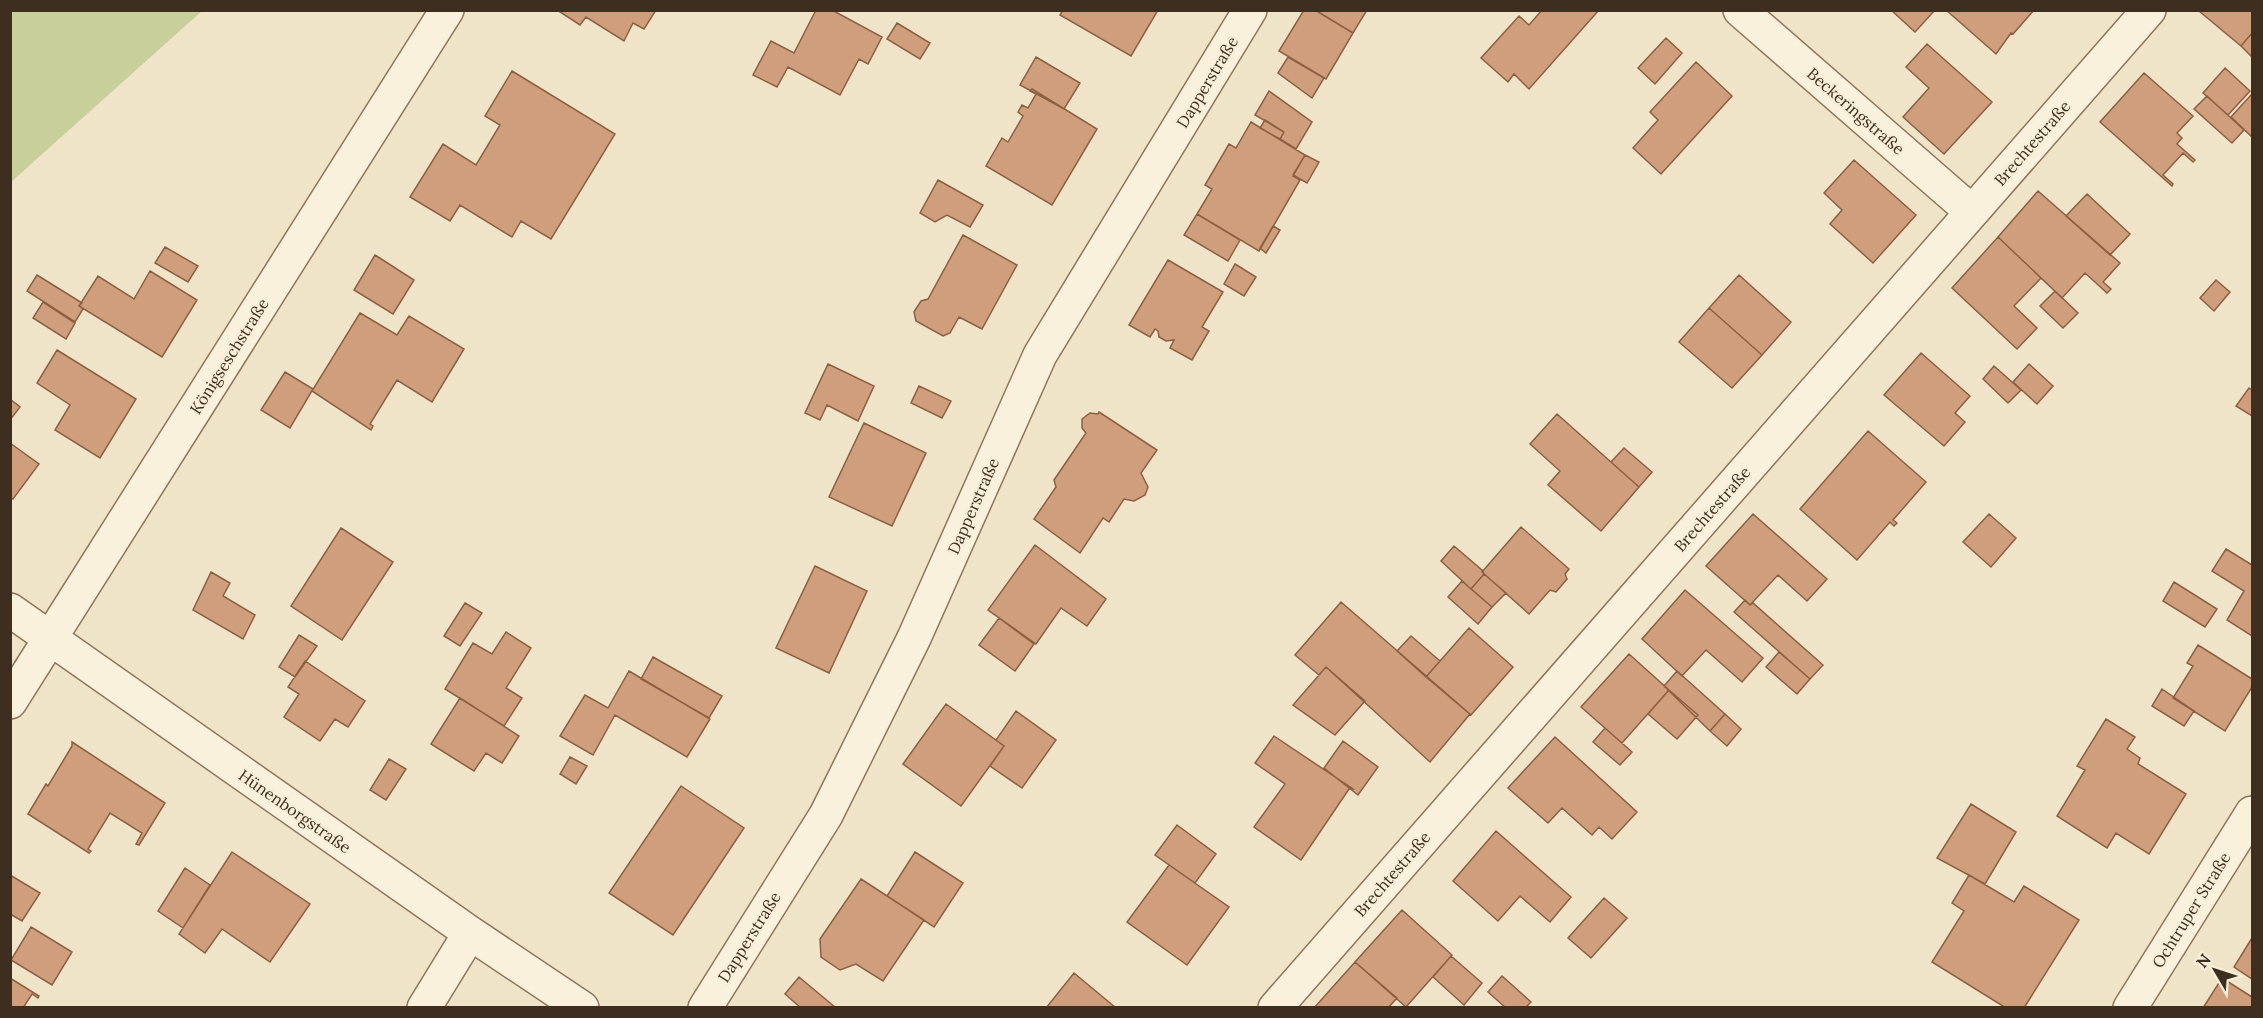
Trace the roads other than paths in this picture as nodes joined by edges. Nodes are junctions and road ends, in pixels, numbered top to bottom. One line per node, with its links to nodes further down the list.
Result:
1 (447, 10): 7 (street, Königseschstraße)
2 (1250, 10): 13 (street, Dapperstraße)
3 (1740, 10): 5 (street, Beckeringstraße)
4 (2149, 10): 5 (street, Brechtestraße)
5 (1972, 212): 14 (street, Brechtestraße)
6 (10, 610): 7 (street, Hünenborgstraße)
7 (50, 639): 8 (street, Königseschstraße); 10 (street, Hünenborgstraße)
8 (10, 702)
9 (2253, 813): 15 (street, Ochtruper Straße)
10 (470, 933): 11 (street); 12 (street, Hünenborgstraße)
11 (424, 1008)
12 (582, 1008)
13 (705, 1008)
14 (1275, 1008)
15 (2130, 1008)

